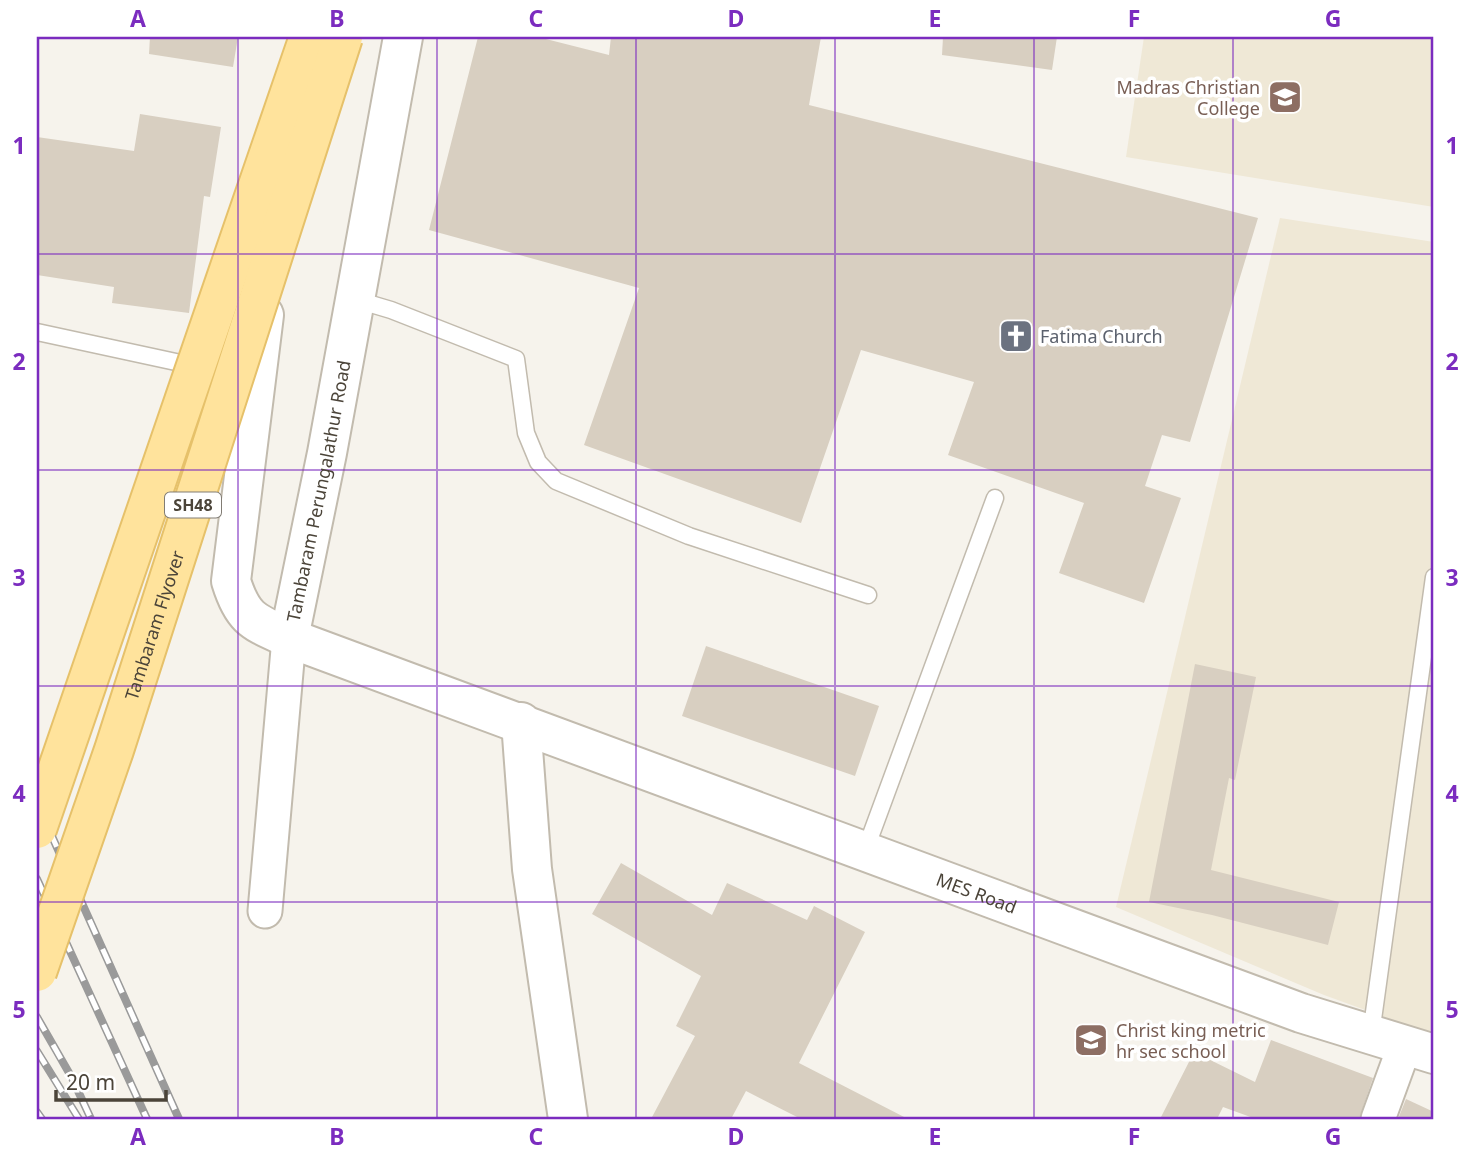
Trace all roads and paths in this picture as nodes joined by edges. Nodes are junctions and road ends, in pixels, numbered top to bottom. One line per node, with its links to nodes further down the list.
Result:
1 (298, 37): 7 (street)
2 (309, 37): 13 (main road, SH48, bridge)
3 (343, 37): 16 (main road, Tambaram Flyover / SH48, bridge)
4 (402, 37): 5 (street, Tambaram Perungalathur Road)
5 (354, 299): 10 (lane); 11 (street, Tambaram Perungalathur Road)
6 (37, 332): 7 (lane)
7 (256, 379): 11 (street)
8 (995, 498): 14 (lane)
9 (1434, 578): 17 (lane)
10 (868, 595)
11 (289, 638): 12 (street, Tambaram Perungalathur Road); 15 (street)
12 (521, 722): 14 (street, MES Road); 18 (street)
13 (37, 829)
14 (865, 851): 17 (street, MES Road)
15 (265, 911)
16 (37, 972)
17 (1404, 1045): 19 (street)
18 (568, 1119)
19 (1378, 1119)

